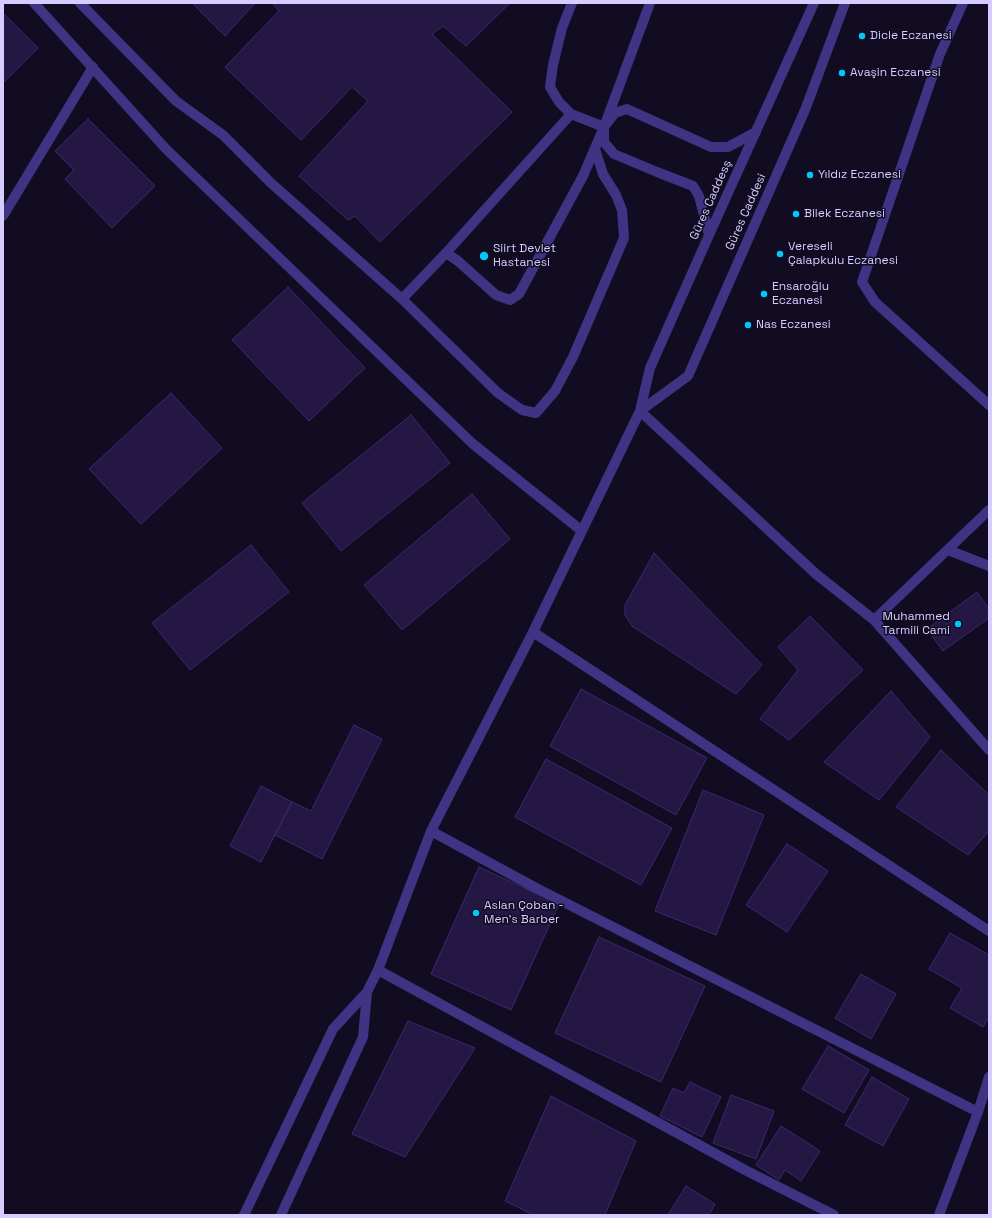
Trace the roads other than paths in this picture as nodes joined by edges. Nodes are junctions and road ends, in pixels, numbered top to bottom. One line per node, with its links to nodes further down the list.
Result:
1 (34, 3): 8 (street)
2 (80, 3): 16 (street)
3 (572, 3): 9 (street)
4 (650, 3): 10 (street)
5 (814, 3): 11 (street, Güres Caddesş)
6 (845, 3): 18 (street, Güres Caddesi)
7 (963, 3): 17 (street)
8 (92, 67): 13 (street); 20 (street)
9 (571, 114): 10 (street); 15 (street)
10 (604, 127): 11 (street); 12 (street); 14 (street)
11 (756, 132): 14 (street, Güres Caddesş)
12 (595, 149): 15 (street); 16 (street)
13 (3, 216)
14 (709, 235): 18 (street, Güres Caddesş)
15 (446, 253): 16 (street)
16 (402, 299)
17 (989, 405)
18 (640, 411): 20 (street, Güres Caddesş); 23 (street)
19 (989, 510): 21 (street)
20 (582, 531): 24 (street, Güres Caddesş)
21 (948, 550): 22 (street); 23 (street)
22 (989, 566)
23 (874, 620): 25 (street)
24 (533, 632): 26 (street, Güres Caddesş); 27 (street)
25 (989, 750)
26 (431, 832): 28 (street, Güres Caddesş); 31 (street)
27 (989, 931)
28 (378, 970): 29 (street, Güres Caddesş); 34 (street)
29 (367, 992): 32 (street); 33 (street)
30 (989, 1077): 31 (street)
31 (978, 1112): 35 (street)
32 (244, 1215)
33 (280, 1215)
34 (834, 1215)
35 (939, 1215)

